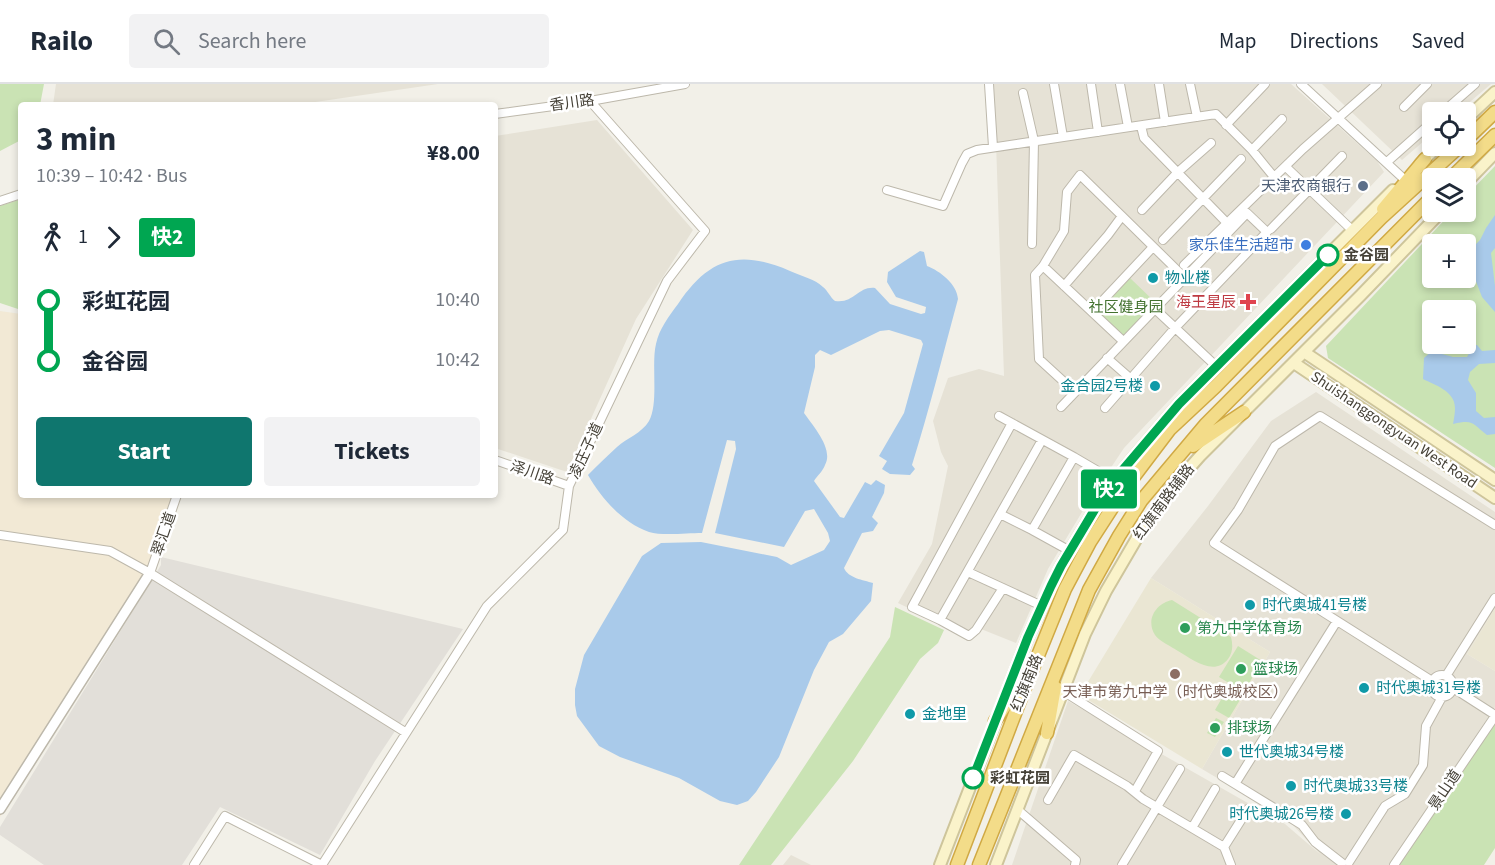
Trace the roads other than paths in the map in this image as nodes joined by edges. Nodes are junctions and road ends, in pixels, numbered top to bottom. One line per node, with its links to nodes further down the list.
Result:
1 (685, 84): 15 (street, 香川路)
2 (989, 84): 35 (street)
3 (1054, 84): 32 (street)
4 (1091, 84): 30 (street)
5 (1120, 84): 27 (street)
6 (1159, 84): 24 (street)
7 (1190, 84): 21 (street)
8 (1265, 84): 25 (street)
9 (1301, 84): 22 (street)
10 (1377, 84): 22 (street)
11 (1427, 84): 17 (street)
12 (1474, 84): 16 (street)
13 (1495, 92): 18 (main road)
14 (1023, 93): 33 (street)
15 (590, 101): 20 (street, 香川路); 93 (street, 凌庄子道)
16 (1454, 102)
17 (1404, 107)
18 (1476, 110)
19 (1495, 112): 28 (highway)
20 (498, 114)
21 (1197, 117): 24 (street); 25 (street)
22 (1339, 118): 43 (street); 44 (street)
23 (1282, 119): 36 (street)
24 (1165, 122): 26 (street)
25 (1226, 125): 36 (street)
26 (1141, 126): 27 (street); 46 (street)
27 (1128, 127): 30 (street)
28 (1476, 130)
29 (1422, 131): 43 (street)
30 (1098, 132): 32 (street)
31 (1495, 135): 45 (highway)
32 (1063, 137): 33 (street)
33 (1034, 141): 35 (street); 66 (street)
34 (1211, 143): 46 (street)
35 (993, 147): 51 (street)
36 (1252, 150): 48 (street)
37 (1495, 153): 47 (main road)
38 (1342, 156): 50 (street)
39 (1428, 156): 42 (main road)
40 (1449, 156): 59 (highway, 红旗南路)
41 (1241, 159): 53 (street)
42 (1425, 159): 49 (main road); 59 (highway)
43 (1387, 162): 49 (street)
44 (1286, 167): 48 (street); 50 (street)
45 (1462, 168)
46 (1178, 172): 53 (street); 56 (street)
47 (1476, 173)
48 (1274, 177): 60 (street)
49 (1404, 179): 63 (main road)
50 (1309, 189): 62 (street); 63 (street)
51 (886, 190)
52 (18, 195): 54 (street)
53 (1203, 198): 60 (street); 65 (street)
54 (0, 201)
55 (1422, 208): 64 (highway, 红旗南路)
56 (1142, 210)
57 (1122, 216): 67 (street); 69 (street); 71 (street)
58 (1422, 216): 64 (highway)
59 (1381, 218): 108 (highway, 红旗南路)
60 (1226, 222): 68 (street)
61 (1431, 222): 76 (main road, 红旗南路辅路)
62 (1271, 229)
63 (1352, 230): 79 (main road)
64 (1394, 237): 88 (highway, 红旗南路)
65 (1162, 240)
66 (1032, 244)
67 (1153, 246): 70 (street); 73 (street)
68 (1184, 265)
69 (1043, 266): 71 (street); 81 (street)
70 (1184, 277): 72 (street); 74 (street)
71 (1064, 286): 73 (street)
72 (1154, 308): 74 (street); 75 (street)
73 (1092, 312): 75 (street)
74 (1175, 328): 79 (street); 80 (street)
75 (1123, 341): 77 (street)
76 (1304, 352): 78 (main road, 红旗南路辅路); 91 (main road, Shuishanggongyuan West Road)
77 (1107, 358): 80 (street); 81 (street)
78 (1294, 363): 84 (main road, 红旗南路辅路); 95 (main road, Shuishanggongyuan West Road)
79 (1217, 367): 92 (main road)
80 (1131, 379): 83 (street)
81 (1075, 392): 82 (street)
82 (1061, 406)
83 (1105, 408)
84 (1244, 412): 88 (highway); 113 (main road, 红旗南路辅路)
85 (999, 416): 86 (street)
86 (1012, 423): 87 (street); 106 (street)
87 (1042, 440): 89 (street); 96 (street)
88 (1177, 456): 109 (highway, 红旗南路)
89 (1074, 457): 92 (street); 98 (street)
90 (498, 461): 93 (street, 泽川路)
91 (1495, 480)
92 (1115, 481): 100 (main road)
93 (569, 486): 117 (street, 凌庄子道)
94 (176, 498): 102 (street, 翠汇道)
95 (1495, 498)
96 (1000, 514): 98 (street); 101 (street)
97 (1495, 525): 107 (street)
98 (1032, 530): 100 (street)
99 (0, 535): 102 (street)
100 (1070, 551): 105 (main road)
101 (968, 572): 103 (street); 106 (street)
102 (150, 573): 117 (street); 126 (street)
103 (1003, 588): 105 (street); 106 (street)
104 (1495, 598): 110 (street)
105 (1042, 606): 116 (main road)
106 (940, 620)
107 (1337, 621): 111 (street); 121 (street)
108 (1040, 651): 116 (highway); 135 (highway, 红旗南路)
109 (1059, 662): 118 (highway); 136 (highway, 红旗南路)
110 (1446, 676): 111 (street); 112 (street)
111 (1432, 681): 114 (street)
112 (1452, 688): 114 (street); 115 (street)
113 (1062, 691): 118 (main road, 红旗南路辅路); 123 (street)
114 (1442, 697): 131 (street)
115 (1495, 716): 141 (street, 景山道)
116 (995, 721): 134 (main road)
117 (405, 732): 133 (street, 凌庄子道)
118 (1047, 733): 128 (main road, 红旗南路辅路)
119 (1180, 770): 125 (street)
120 (1222, 776): 121 (street)
121 (1235, 784): 131 (street)
122 (1215, 789): 129 (street)
123 (1135, 792): 124 (street); 125 (street)
124 (1048, 800)
125 (1157, 807): 129 (street); 139 (street)
126 (0, 809)
127 (1248, 809): 130 (street)
128 (1018, 810): 137 (main road, 红旗南路辅路); 138 (street)
129 (1192, 828): 130 (street)
130 (1224, 847): 140 (street)
131 (1346, 864)
132 (194, 865): 133 (street, 凌庄子道)
133 (322, 865)
134 (940, 865)
135 (957, 865)
136 (979, 865)
137 (996, 865)
138 (1075, 865)
139 (1122, 865)
140 (1231, 865)
141 (1394, 865)

